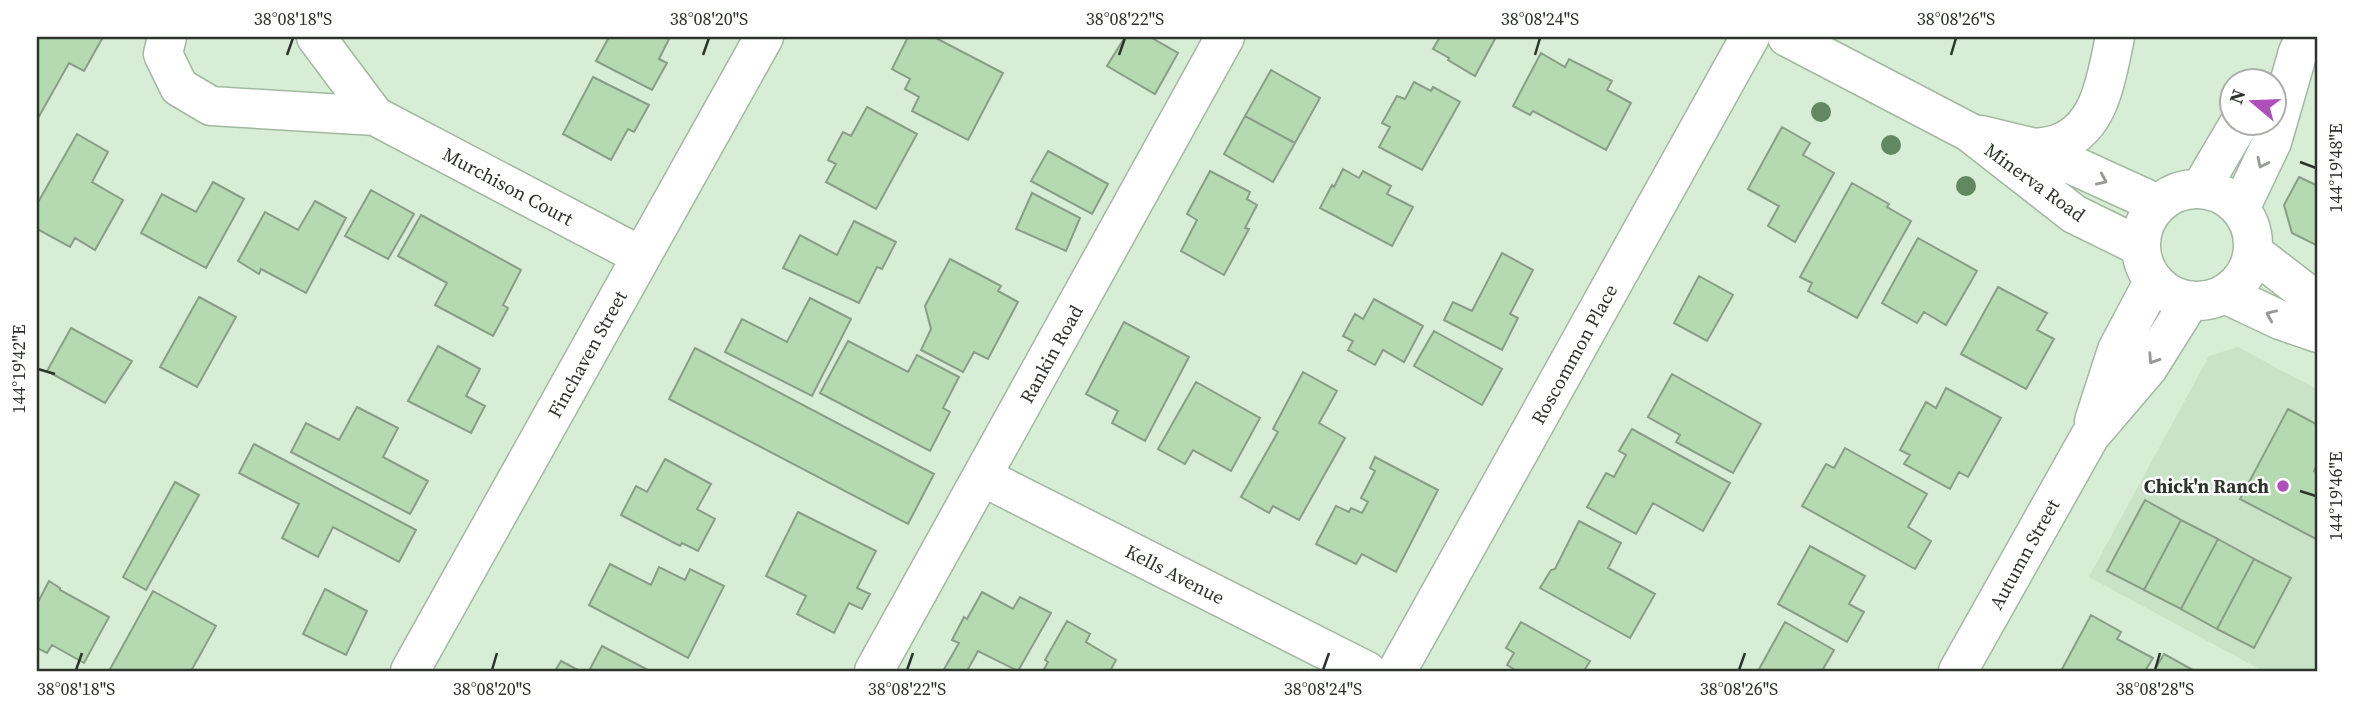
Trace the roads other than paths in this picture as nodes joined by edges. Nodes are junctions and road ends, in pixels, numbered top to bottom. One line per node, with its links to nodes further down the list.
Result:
1 (167, 37): 9 (street, Murchison Court)
2 (316, 37): 9 (street, Murchison Court)
3 (764, 37): 17 (street, Finchaven Street)
4 (1225, 37): 23 (street, Rankin Road)
5 (1750, 37): 27 (street, Roscommon Place)
6 (1787, 37): 10 (street, Minerva Road)
7 (2115, 37): 12 (street)
8 (2292, 56): 15 (street, one-way to 15)
9 (375, 116): 17 (street, Murchison Court)
10 (1969, 132): 12 (street, Minerva Road); 18 (street, Minerva Road)
11 (2232, 136): 13 (street)
12 (2035, 148): 14 (street, Minerva Road, one-way to 14)
13 (2200, 188): 14 (street); 15 (street)
14 (2158, 204): 18 (street)
15 (2240, 208): 16 (street)
16 (2253, 252): 19 (street); 20 (street)
17 (641, 256): 24 (street, Finchaven Street)
18 (2147, 264): 19 (street); 22 (street, Autumn Street)
19 (2207, 298): 21 (street, one-way to 19); 22 (street, Autumn Street, one-way to 22)
20 (2318, 302)
21 (2318, 333)
22 (2090, 436): 28 (street, Autumn Street)
23 (983, 477): 25 (street, Rankin Road); 26 (street, Kells Avenue)
24 (410, 671)
25 (874, 671)
26 (1367, 671)
27 (1397, 671)
28 (1958, 671)

